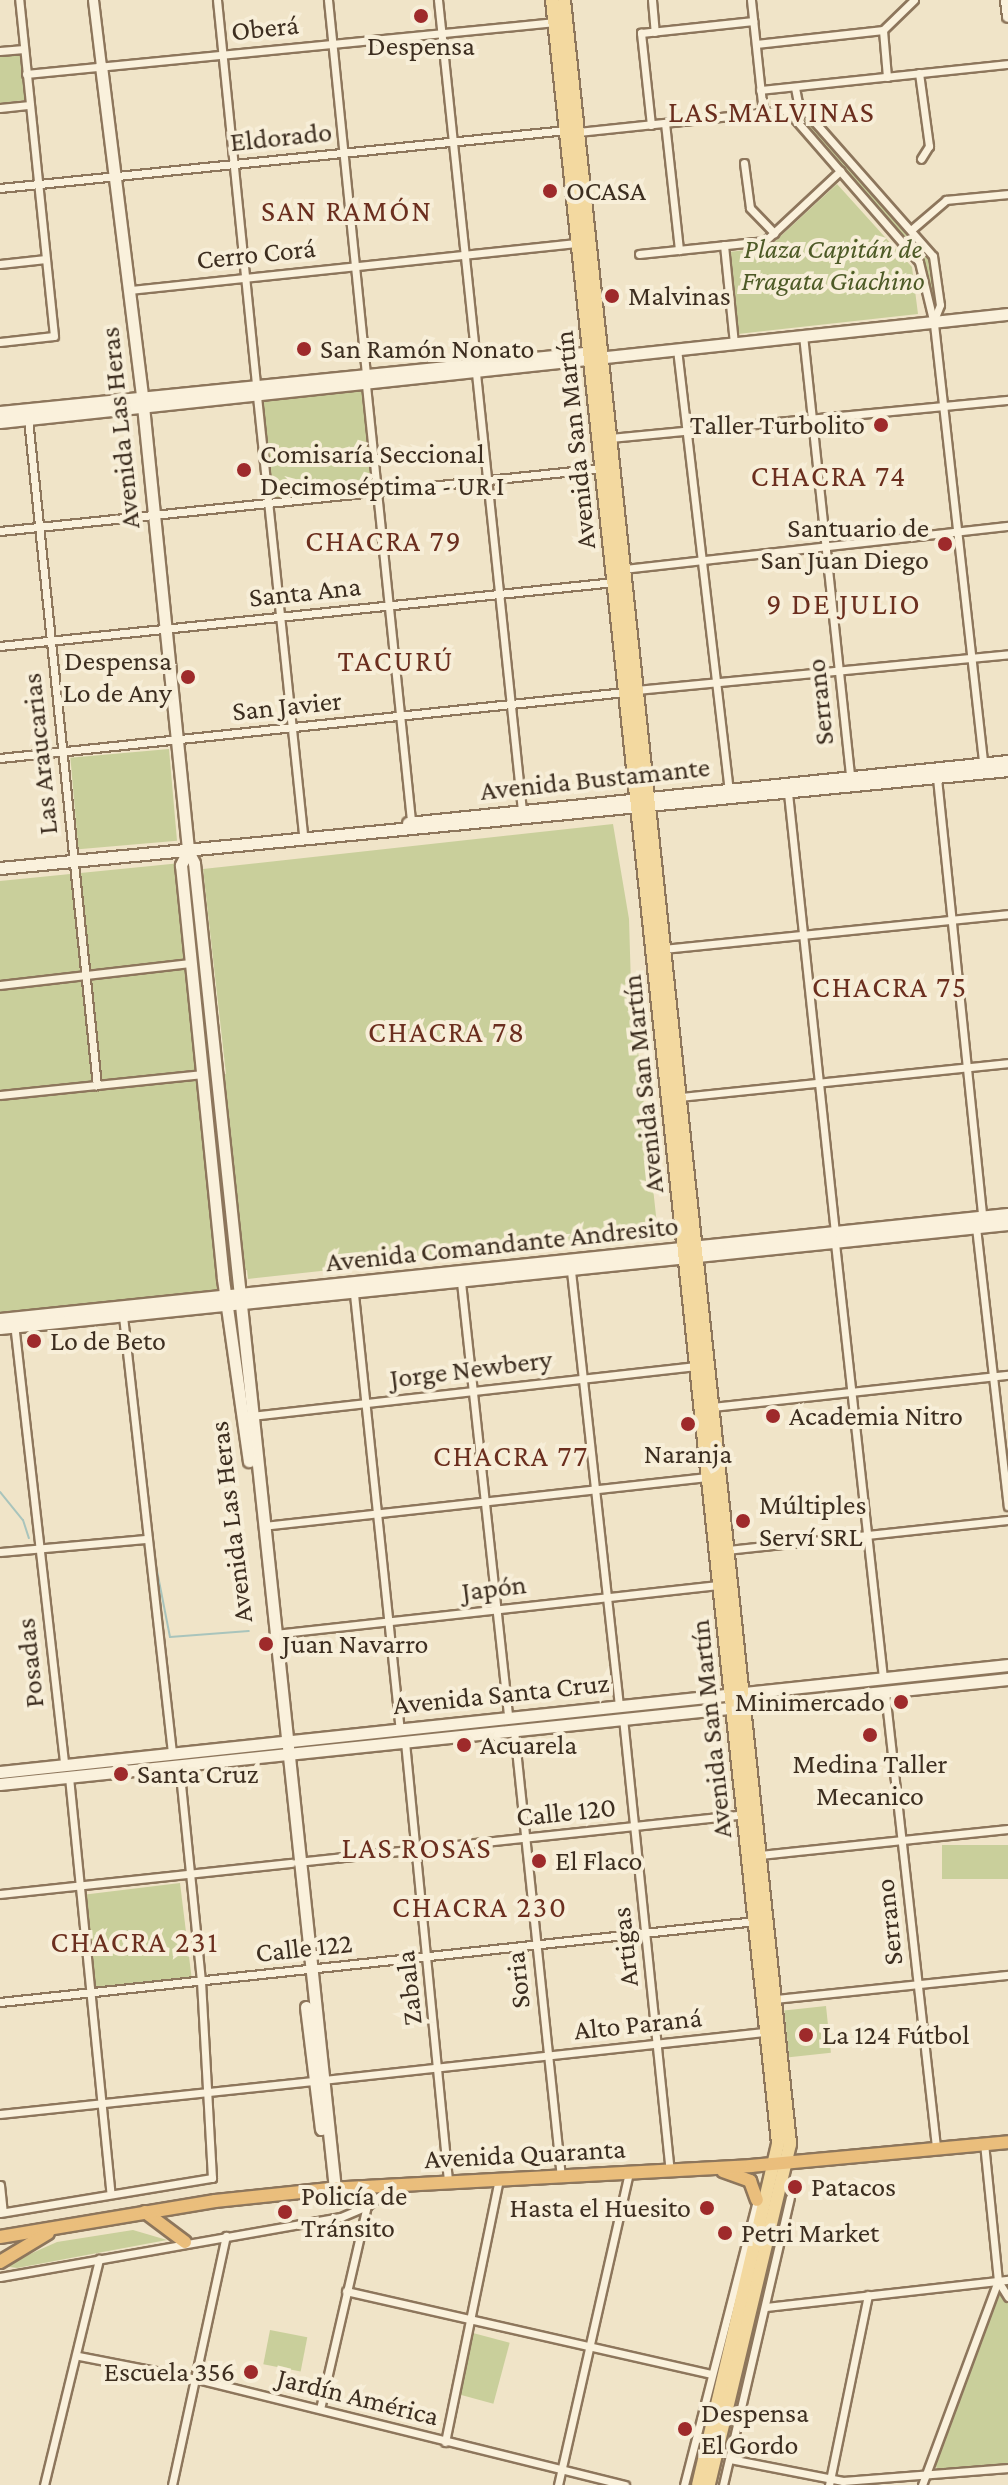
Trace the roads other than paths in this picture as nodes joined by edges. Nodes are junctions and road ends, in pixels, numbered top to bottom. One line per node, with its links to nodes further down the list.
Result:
1 (19, 0): 20 (street)
2 (93, 0): 24 (street, Avenida Las Heras)
3 (217, 0): 22 (street)
4 (328, 0): 18 (street)
5 (438, 0): 17 (street)
6 (552, 0): 14 (main road, Avenida San Martín)
7 (564, 0): 36 (main road, Avenida San Martín)
8 (652, 0): 16 (street)
9 (751, 0): 13 (street)
10 (914, 0): 15 (street)
11 (1006, 0): 12 (main road)
12 (1008, 16)
13 (753, 21): 16 (street); 19 (street)
14 (555, 22): 17 (street, Oberá); 36 (main road, Avenida San Martín)
15 (883, 30): 19 (street); 27 (street)
16 (655, 32): 35 (street)
17 (442, 33): 18 (street, Oberá); 37 (street)
18 (332, 44): 22 (street, Oberá); 38 (street)
19 (756, 44): 29 (street)
20 (24, 49): 21 (street); 26 (street)
21 (0, 51)
22 (222, 54): 24 (street, Oberá); 41 (street)
23 (1008, 64): 25 (street)
24 (101, 66): 26 (street, Oberá); 43 (main road, Avenida Las Heras)
25 (919, 73): 27 (street); 39 (street)
26 (26, 74): 30 (street)
27 (887, 77): 28 (street)
28 (795, 87): 29 (street); 31 (street)
29 (760, 90): 33 (street)
30 (30, 105): 32 (street); 44 (street)
31 (793, 107): 33 (street, Eldorado); 42 (street); 47 (street)
32 (0, 108)
33 (763, 113): 34 (street, Eldorado)
34 (665, 123): 35 (street, Eldorado); 51 (street)
35 (651, 125): 36 (street, Eldorado)
36 (572, 131): 37 (street, Eldorado); 49 (main road, Avenida San Martín); 65 (main road, Avenida San Martín)
37 (453, 142): 38 (street, Eldorado); 53 (street)
38 (344, 153): 41 (street, Eldorado); 56 (street)
39 (921, 159)
40 (744, 163): 48 (street)
41 (234, 165): 43 (street, Eldorado); 57 (street)
42 (840, 171): 48 (street); 60 (street)
43 (117, 175): 44 (street, Eldorado); 58 (main road, Avenida Las Heras)
44 (38, 184): 45 (street, Eldorado); 54 (street)
45 (0, 188)
46 (1008, 194): 47 (street)
47 (911, 230): 60 (street)
48 (774, 233): 50 (street)
49 (578, 243): 53 (street, Cerro Corá); 65 (main road, Avenida San Martín)
50 (724, 245): 51 (street); 63 (street)
51 (679, 250): 52 (street)
52 (639, 254)
53 (465, 255): 56 (street, Cerro Corá); 66 (street)
54 (46, 259): 55 (street); 62 (street)
55 (0, 264)
56 (355, 266): 57 (street, Cerro Corá); 67 (street)
57 (245, 278): 58 (street, Cerro Corá); 68 (street)
58 (130, 290): 70 (main road, Avenida Las Heras)
59 (1008, 314): 60 (main road)
60 (933, 322): 61 (main road); 71 (street)
61 (803, 335): 63 (main road); 74 (street, Serrano)
62 (0, 342)
63 (734, 343): 64 (main road)
64 (677, 349): 65 (main road); 76 (street)
65 (594, 356): 66 (main road); 77 (main road, Avenida San Martín); 78 (main road, Avenida San Martín)
66 (476, 368): 67 (main road); 79 (street)
67 (366, 379): 68 (main road); 80 (street)
68 (257, 391): 70 (main road); 81 (street)
69 (1008, 400): 71 (street)
70 (142, 402): 72 (main road); 73 (main road); 82 (main road, Avenida Las Heras)
71 (942, 407): 74 (street); 86 (street)
72 (0, 412)
73 (28, 419): 75 (main road); 84 (street, Las Araucarias)
74 (812, 420): 76 (street); 87 (street, Serrano)
75 (0, 422)
76 (687, 431): 77 (street); 88 (street)
77 (611, 438): 89 (main road, Avenida San Martín)
78 (602, 468): 79 (street); 90 (main road, Avenida San Martín)
79 (488, 480): 80 (street); 91 (street)
80 (377, 492): 81 (street); 92 (street)
81 (268, 503): 82 (street); 93 (street)
82 (153, 515): 84 (street); 94 (main road, Avenida Las Heras)
83 (1008, 526): 86 (street)
84 (39, 527): 85 (street); 95 (street, Las Araucarias)
85 (0, 531)
86 (957, 532): 87 (street); 98 (street)
87 (825, 543): 88 (street); 99 (street, Serrano)
88 (702, 559): 89 (street); 100 (street)
89 (624, 569): 101 (main road, Avenida San Martín)
90 (614, 582): 91 (street, Santa Ana); 101 (main road, Avenida San Martín)
91 (499, 594): 92 (street, Santa Ana); 102 (street)
92 (389, 605): 93 (street, Santa Ana); 103 (street)
93 (280, 617): 94 (street, Santa Ana); 104 (street)
94 (166, 629): 95 (street, Santa Ana); 105 (main road, Avenida Las Heras)
95 (50, 641): 96 (street, Santa Ana); 106 (street, Las Araucarias)
96 (0, 646)
97 (1008, 654): 98 (street, San Javier)
98 (971, 658): 99 (street, San Javier); 109 (street)
99 (839, 668): 100 (street, San Javier); 111 (street, Serrano)
100 (716, 682): 101 (street, San Javier); 113 (street)
101 (631, 691): 102 (street, San Javier); 115 (main road, Avenida San Martín)
102 (511, 704): 103 (street, San Javier); 116 (street)
103 (401, 716): 104 (street, San Javier); 117 (street)
104 (291, 727): 105 (street, San Javier); 118 (street)
105 (176, 739): 106 (street, San Javier); 119 (main road, Avenida Las Heras)
106 (62, 751): 107 (street, San Javier); 120 (street, Las Araucarias)
107 (0, 758)
108 (1008, 761): 109 (main road, Avenida Bustamante)
109 (983, 764): 111 (main road, Avenida Bustamante)
110 (1008, 770): 112 (main road, Avenida Bustamante)
111 (850, 777): 113 (main road, Avenida Bustamante)
112 (937, 778): 114 (main road, Avenida Bustamante); 123 (street)
113 (729, 789): 115 (main road, Avenida Bustamante)
114 (788, 793): 115 (main road, Avenida Bustamante); 124 (street)
115 (643, 802): 116 (main road, Avenida Bustamante); 119 (main road, Avenida Bustamante); 125 (main road, Avenida San Martín); 140 (main road, Avenida San Martín)
116 (522, 811): 117 (main road, Avenida Bustamante)
117 (411, 823): 118 (main road, Avenida Bustamante)
118 (303, 834): 119 (main road, Avenida Bustamante)
119 (188, 851): 120 (main road, Avenida Bustamante); 126 (main road, Avenida Las Heras); 144 (main road, Avenida Las Heras)
120 (74, 861): 121 (main road, Avenida Bustamante); 127 (street, Las Araucarias)
121 (0, 868)
122 (1008, 914): 123 (street)
123 (952, 920): 124 (street); 130 (street)
124 (803, 935): 125 (street); 132 (street)
125 (664, 949): 135 (main road, Avenida San Martín)
126 (191, 963): 127 (street); 131 (main road, Avenida Las Heras)
127 (87, 976): 128 (street); 133 (street, Las Araucarias)
128 (0, 985)
129 (1008, 1063): 130 (street)
130 (967, 1067): 132 (street); 137 (street)
131 (202, 1074): 133 (street); 144 (main road, Avenida Las Heras)
132 (819, 1083): 135 (street); 139 (street)
133 (97, 1085): 134 (street)
134 (0, 1095)
135 (680, 1097): 140 (main road, Avenida San Martín)
136 (1008, 1214): 137 (main road, Avenida Comandante Andresito)
137 (979, 1222): 138 (main road, Avenida Comandante Andresito); 139 (main road, Avenida Comandante Andresito); 151 (street)
138 (1008, 1224)
139 (835, 1238): 140 (main road, Avenida Comandante Andresito); 154 (street)
140 (690, 1253): 141 (main road, Avenida Comandante Andresito); 144 (main road, Avenida Comandante Andresito); 149 (main road, Avenida San Martín); 156 (main road, Avenida San Martín)
141 (571, 1271): 142 (main road, Avenida Comandante Andresito); 152 (street, Artigas)
142 (461, 1282): 143 (main road, Avenida Comandante Andresito); 153 (street)
143 (354, 1294): 144 (main road, Avenida Comandante Andresito); 155 (street)
144 (233, 1300): 145 (main road, Avenida Comandante Andresito); 147 (main road, Avenida Comandante Andresito); 157 (main road, Avenida Las Heras); 185 (main road, Avenida Las Heras)
145 (123, 1316): 147 (main road, Avenida Comandante Andresito); 166 (street)
146 (0, 1319): 147 (main road, Avenida Comandante Andresito)
147 (14, 1322): 148 (main road, Avenida Comandante Andresito); 167 (street, Posadas)
148 (0, 1328)
149 (696, 1366): 152 (street, Jorge Newbery); 158 (main road, Avenida San Martín)
150 (1008, 1375): 151 (street)
151 (993, 1376): 154 (street); 161 (street)
152 (584, 1378): 153 (street, Jorge Newbery); 159 (street, Artigas)
153 (475, 1392): 155 (street, Jorge Newbery); 160 (street)
154 (852, 1392): 156 (street); 165 (street)
155 (366, 1404): 157 (street, Jorge Newbery); 162 (street)
156 (712, 1407): 168 (main road, Avenida San Martín)
157 (251, 1416): 164 (main road, Avenida Las Heras)
158 (708, 1477): 159 (street); 170 (main road, Avenida San Martín)
159 (596, 1489): 160 (street); 171 (street, Artigas)
160 (486, 1501): 162 (street); 172 (street)
161 (1008, 1506)
162 (377, 1514): 164 (street); 173 (street)
163 (1008, 1520): 165 (street)
164 (263, 1526): 174 (main road, Avenida Las Heras)
165 (868, 1535): 168 (street); 176 (street)
166 (147, 1539): 167 (street); 186 (street)
167 (40, 1549): 169 (street); 188 (street, Posadas)
168 (727, 1550): 179 (main road, Avenida San Martín)
169 (0, 1552)
170 (719, 1585): 171 (street, Japón); 179 (main road, Avenida San Martín)
171 (608, 1597): 172 (street, Japón); 180 (street, Artigas)
172 (496, 1609): 173 (street, Japón); 181 (street)
173 (388, 1623): 174 (street, Japón); 182 (street)
174 (274, 1634): 185 (main road, Avenida Las Heras)
175 (1008, 1665): 176 (main road, Avenida Santa Cruz)
176 (883, 1678): 179 (main road, Avenida Santa Cruz)
177 (1008, 1679): 178 (main road, Avenida Santa Cruz)
178 (885, 1692): 179 (main road, Avenida Santa Cruz); 195 (street, Serrano)
179 (737, 1699): 180 (main road, Avenida Santa Cruz); 191 (main road, Avenida San Martín); 197 (main road, Avenida San Martín)
180 (621, 1712): 181 (main road, Avenida Santa Cruz); 183 (main road, Avenida Santa Cruz); 192 (street, Artigas)
181 (508, 1718): 182 (main road, Avenida Santa Cruz)
182 (400, 1730): 185 (main road, Avenida Santa Cruz)
183 (514, 1730): 184 (main road, Avenida Santa Cruz); 194 (street, Soria)
184 (405, 1742): 185 (main road, Avenida Santa Cruz); 196 (street, Zabala)
185 (283, 1748): 186 (main road, Avenida Santa Cruz); 187 (main road, Avenida Santa Cruz); 198 (main road, Avenida Las Heras)
186 (172, 1754): 188 (main road, Avenida Santa Cruz)
187 (179, 1765): 188 (main road, Avenida Santa Cruz); 199 (street)
188 (66, 1771): 189 (main road, Avenida Santa Cruz); 190 (main road, Avenida Santa Cruz); 200 (street, Posadas)
189 (0, 1772)
190 (0, 1784)
191 (744, 1814): 192 (street, Calle 120); 202 (main road, Avenida San Martín)
192 (634, 1827): 194 (street, Calle 120); 203 (street, Artigas)
193 (1008, 1829): 195 (street)
194 (525, 1838): 196 (street, Calle 120); 204 (street, Soria)
195 (902, 1841): 197 (street); 209 (street, Serrano)
196 (417, 1850): 198 (street, Calle 120); 205 (street, Zabala)
197 (760, 1855): 211 (main road, Avenida San Martín)
198 (294, 1863): 199 (street, Calle 120); 206 (main road, Avenida Las Heras)
199 (190, 1874): 200 (street, Calle 120); 208 (street)
200 (80, 1885): 201 (street, Calle 120); 210 (street, Posadas)
201 (0, 1894)
202 (755, 1921): 203 (street, Calle 122); 213 (main road, Avenida San Martín)
203 (646, 1934): 204 (street, Calle 122); 214 (street, Artigas)
204 (536, 1945): 205 (street, Calle 122); 215 (street, Soria)
205 (428, 1957): 206 (street, Calle 122); 216 (street, Zabala)
206 (305, 1970): 208 (street, Calle 122); 217 (main road, Avenida Las Heras)
207 (1008, 1975): 209 (street)
208 (201, 1981): 210 (street, Calle 122); 218 (street)
209 (918, 1985): 211 (street); 223 (street, Serrano)
210 (91, 1993): 212 (street, Calle 122); 219 (street, Posadas)
211 (775, 1999): 224 (main road, Avenida San Martín)
212 (0, 2002)
213 (767, 2032): 214 (street, Alto Paraná); 224 (main road, Avenida San Martín)
214 (657, 2044): 215 (street, Alto Paraná); 226 (street, Artigas)
215 (548, 2056): 216 (street, Alto Paraná); 228 (street, Soria)
216 (439, 2067): 217 (street, Alto Paraná); 230 (street, Zabala)
217 (319, 2081): 218 (street, Alto Paraná); 233 (main road, Avenida Las Heras)
218 (204, 2092): 219 (street, Alto Paraná); 235 (street)
219 (103, 2103): 220 (street, Alto Paraná); 235 (street, Posadas)
220 (0, 2114)
221 (1008, 2142): 222 (highway, Avenida Quaranta)
222 (984, 2144): 223 (highway, Avenida Quaranta); 251 (street)
223 (936, 2148): 224 (highway, Avenida Quaranta)
224 (781, 2163): 225 (highway, Avenida Quaranta); 244 (main road); 274 (main road)
225 (712, 2168): 226 (highway, Avenida Quaranta); 237 (highway)
226 (670, 2170): 227 (highway, Avenida Quaranta)
227 (629, 2173): 228 (highway, Avenida Quaranta); 257 (street)
228 (561, 2177): 229 (highway, Avenida Quaranta)
229 (499, 2180): 230 (highway, Avenida Quaranta); 256 (street)
230 (448, 2183): 232 (highway, Avenida Quaranta)
231 (0, 2185): 239 (street)
232 (391, 2186): 234 (highway, Avenida Quaranta); 238 (street)
233 (332, 2188): 234 (highway, Avenida Quaranta); 240 (highway, Avenida Quaranta)
234 (360, 2188): 238 (street)
235 (110, 2191): 239 (street)
236 (790, 2198): 255 (street)
237 (757, 2200): 246 (street)
238 (367, 2206): 242 (street); 252 (street)
239 (1, 2212)
240 (145, 2212): 241 (highway, Avenida Quaranta); 245 (highway)
241 (55, 2228): 243 (highway, Avenida Quaranta); 248 (highway)
242 (226, 2236): 245 (street); 260 (street)
243 (0, 2237)
244 (758, 2237): 246 (street); 273 (main road)
245 (185, 2242): 247 (street)
246 (745, 2246): 259 (street)
247 (99, 2259): 249 (street); 258 (street)
248 (0, 2262)
249 (0, 2277)
250 (1008, 2280): 251 (street)
251 (998, 2281): 253 (street); 254 (street); 266 (street)
252 (346, 2291): 256 (street); 261 (street)
253 (868, 2295): 255 (street); 267 (street)
254 (1008, 2297)
255 (766, 2307): 263 (street)
256 (471, 2319): 257 (street); 262 (street)
257 (591, 2345): 259 (street); 265 (street)
258 (79, 2356): 260 (street, Jardín América); 268 (street)
259 (712, 2374): 272 (street)
260 (197, 2379): 261 (street, Jardín América); 269 (street)
261 (320, 2409): 262 (street, Jardín América)
262 (445, 2442): 265 (street, Jardín América)
263 (730, 2459): 267 (street); 275 (street)
264 (1008, 2468): 266 (street)
265 (562, 2471): 270 (street); 271 (street, Jardín América)
266 (923, 2475): 267 (street); 276 (street)
267 (830, 2482)
268 (44, 2485)
269 (172, 2485)
270 (558, 2485)
271 (625, 2485)
272 (684, 2485)
273 (698, 2485)
274 (709, 2485)
275 (723, 2485)
276 (922, 2485)

